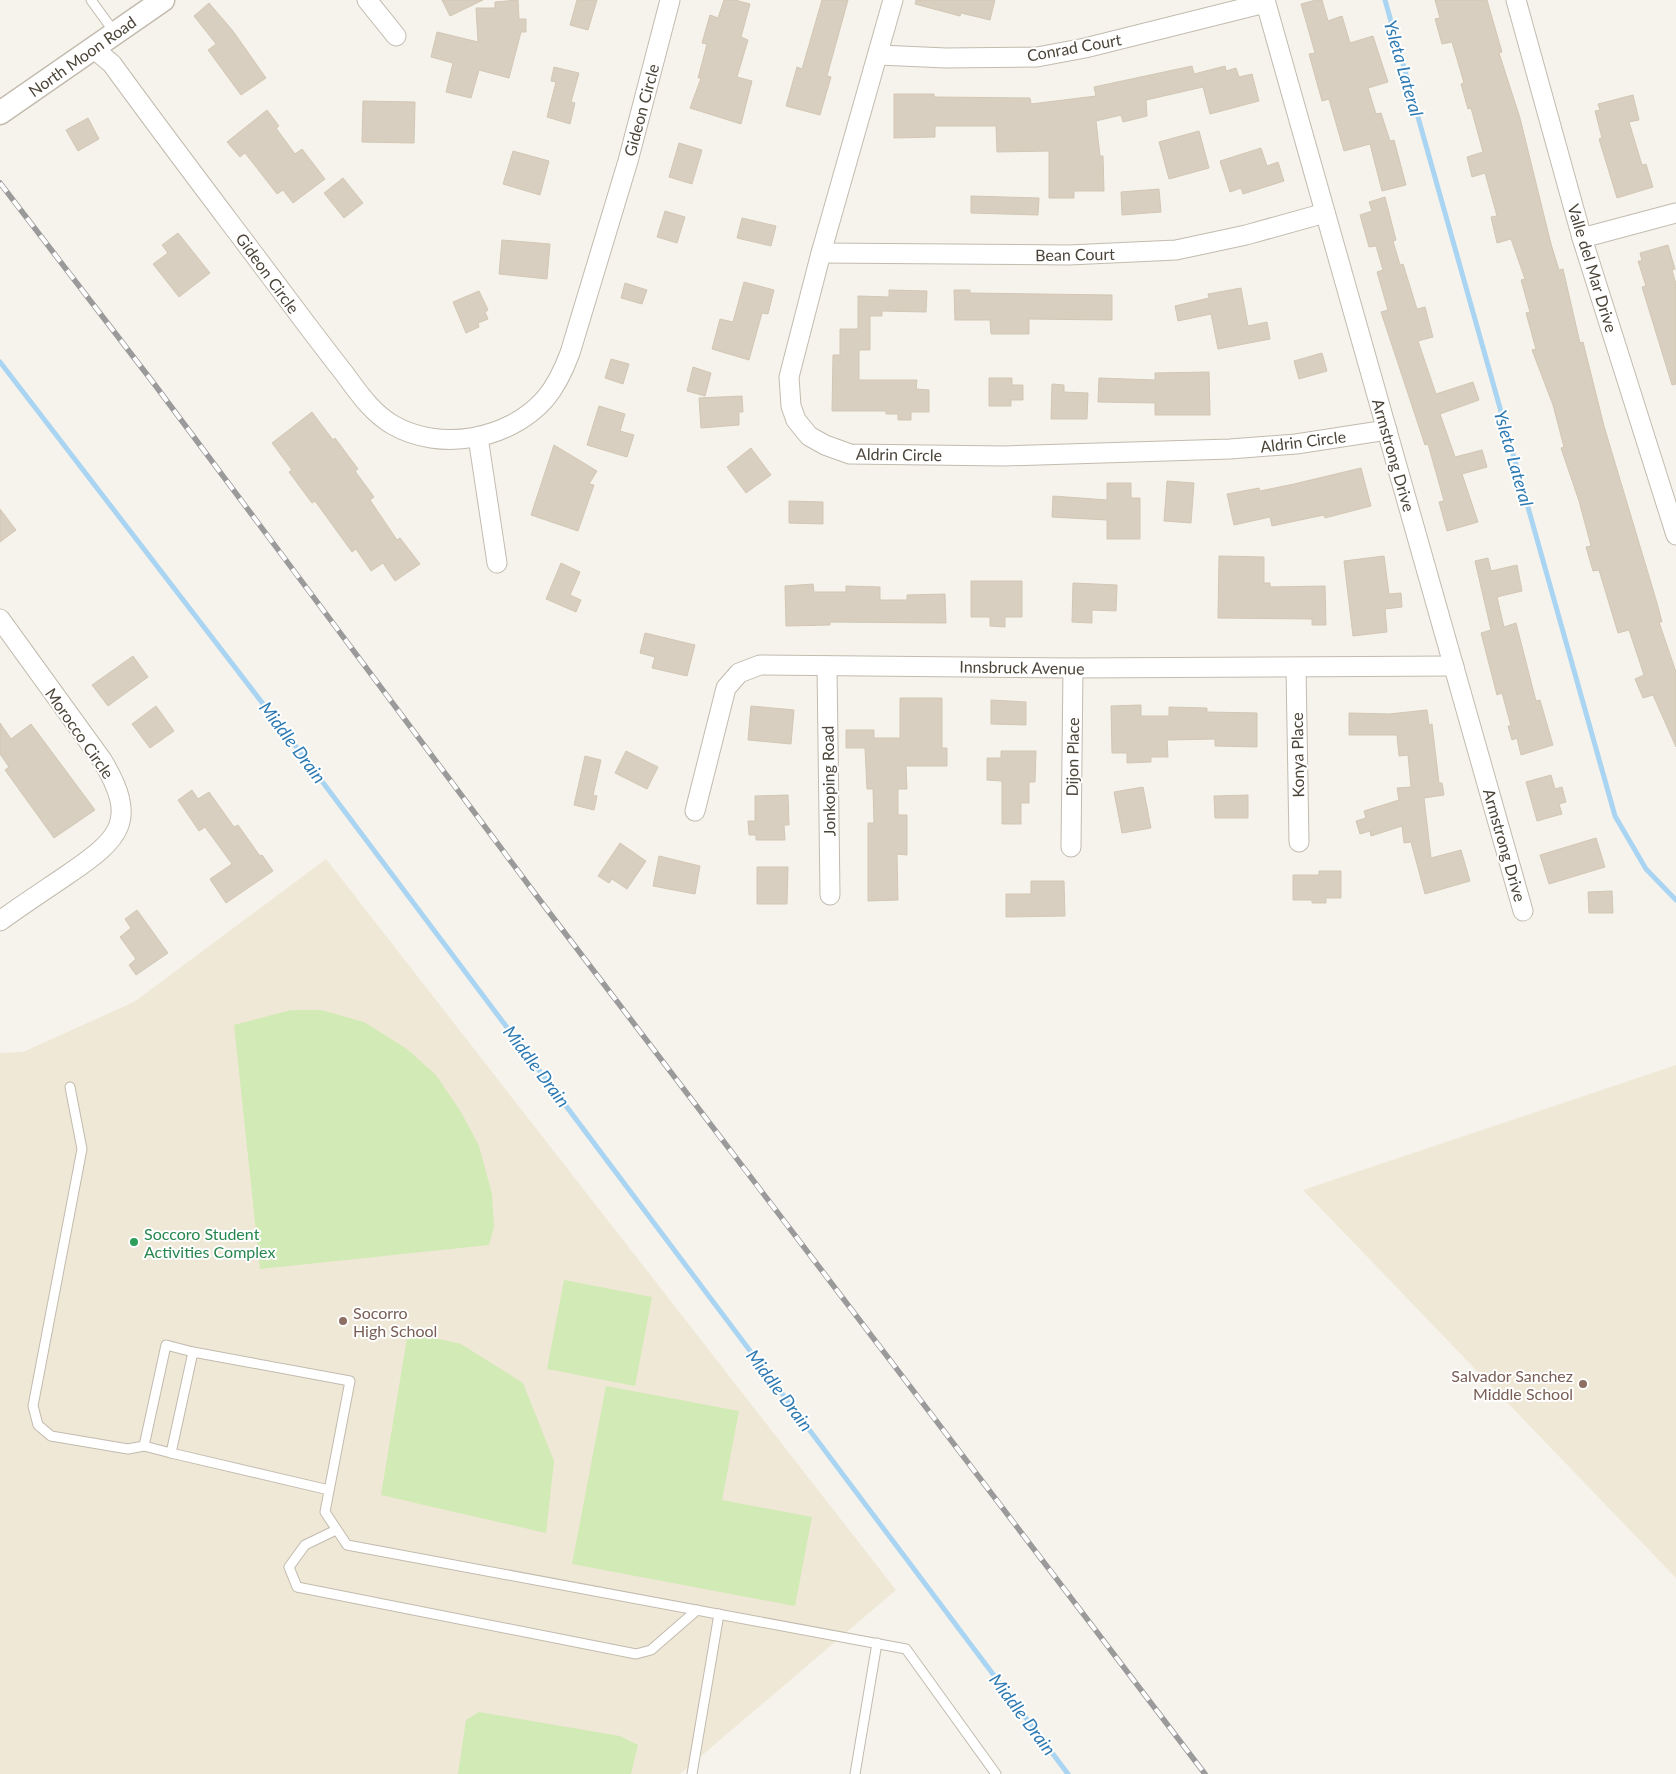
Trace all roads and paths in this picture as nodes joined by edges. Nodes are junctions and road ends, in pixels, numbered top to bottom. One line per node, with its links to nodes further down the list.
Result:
1 (90, 0): 8 (lane)
2 (164, 0): 8 (street, North Moon Road)
3 (367, 0): 9 (street)
4 (670, 0): 18 (street, Gideon Circle)
5 (893, 0): 11 (street, Aldrin Circle)
6 (1516, 0): 15 (street, Valle del Mar Drive)
7 (1265, 1): 11 (street, Conrad Court); 13 (street, Armstrong Drive)
8 (115, 33): 10 (street, North Moon Road)
9 (396, 36)
10 (93, 48): 12 (street, North Moon Road); 18 (street, Gideon Circle)
11 (879, 55): 16 (street, Aldrin Circle)
12 (0, 113)
13 (1325, 213): 16 (street, Bean Court); 17 (street, Armstrong Drive)
14 (1676, 213): 15 (street)
15 (1582, 238): 19 (street, Valle del Mar Drive)
16 (821, 252): 17 (street, Aldrin Circle)
17 (1387, 430): 23 (street, Armstrong Drive)
18 (478, 437): 20 (street)
19 (1676, 534)
20 (497, 564)
21 (0, 619): 31 (street, Morocco Circle)
22 (827, 666): 24 (street, Innsbruck Avenue); 26 (street, Innsbruck Avenue); 29 (street, Jonkoping Road)
23 (1454, 666): 25 (street, Innsbruck Avenue); 30 (street, Armstrong Drive)
24 (1073, 668): 25 (street, Innsbruck Avenue); 28 (street, Dijon Place)
25 (1296, 668): 27 (street, Konya Place)
26 (695, 811)
27 (1299, 842)
28 (1071, 847)
29 (830, 895)
30 (1523, 911)
31 (0, 921)
32 (70, 1087): 34 (lane)
33 (193, 1352): 34 (lane); 35 (lane); 36 (lane)
34 (144, 1446): 35 (lane)
35 (171, 1453): 36 (lane)
36 (329, 1490): 37 (lane)
37 (336, 1530): 38 (lane); 38 (lane)
38 (697, 1610): 39 (lane)
39 (719, 1614): 40 (lane); 41 (lane)
40 (877, 1643): 42 (lane); 43 (lane)
41 (692, 1774)
42 (855, 1774)
43 (996, 1774)

